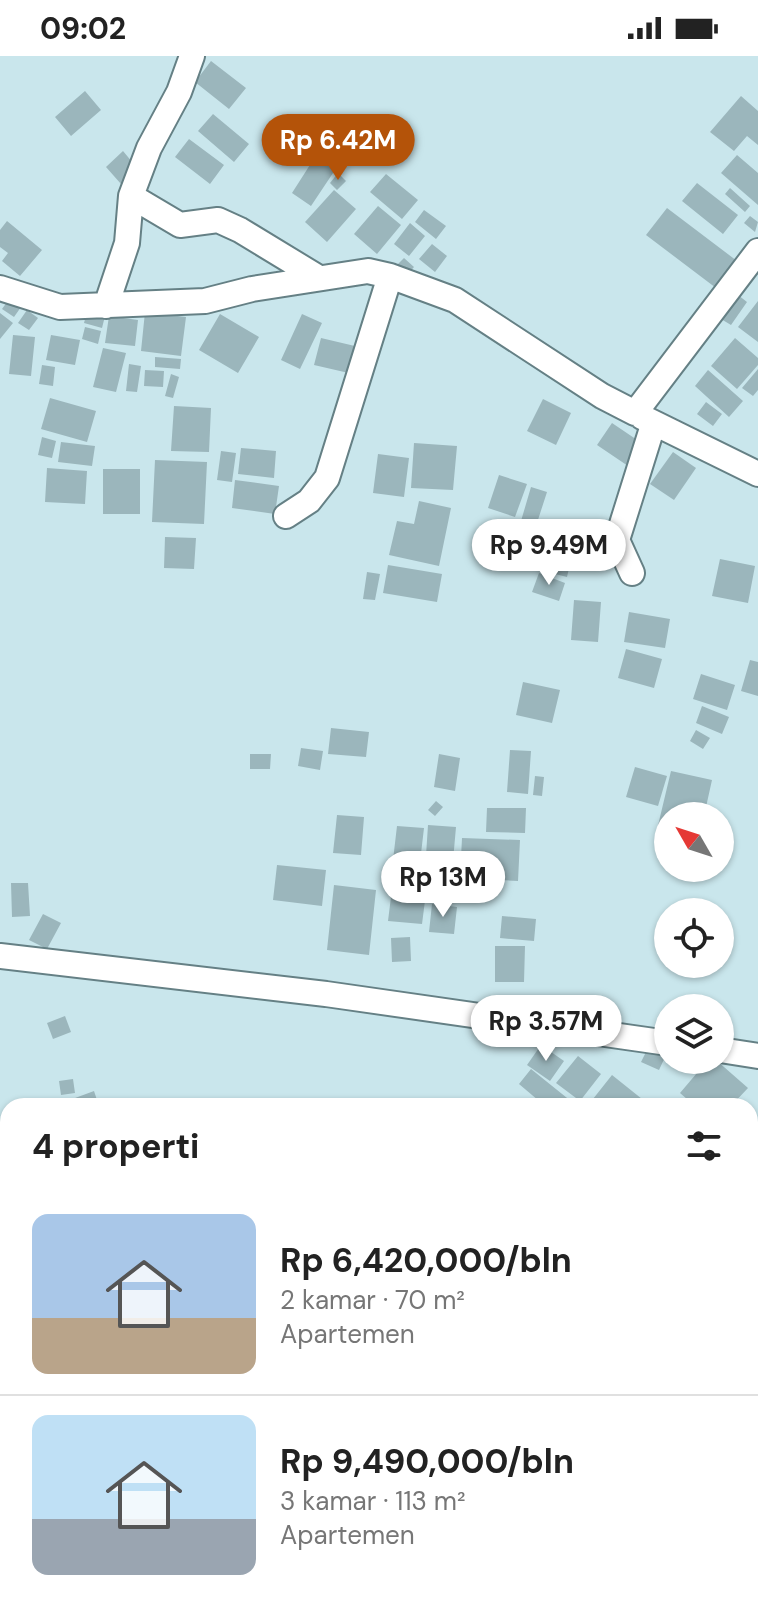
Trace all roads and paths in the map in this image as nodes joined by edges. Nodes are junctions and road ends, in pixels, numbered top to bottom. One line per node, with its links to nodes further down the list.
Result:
1 (192, 56): 2 (street)
2 (131, 196): 5 (street); 7 (street)
3 (758, 251): 8 (street)
4 (390, 276): 5 (street); 8 (street); 10 (street)
5 (319, 278): 7 (street)
6 (0, 288): 7 (street)
7 (106, 306)
8 (644, 419): 9 (street); 11 (street)
9 (758, 474)
10 (286, 516)
11 (632, 573)
12 (0, 956): 13 (street)
13 (654, 1041)
14 (734, 1052): 15 (street)
15 (758, 1056)

